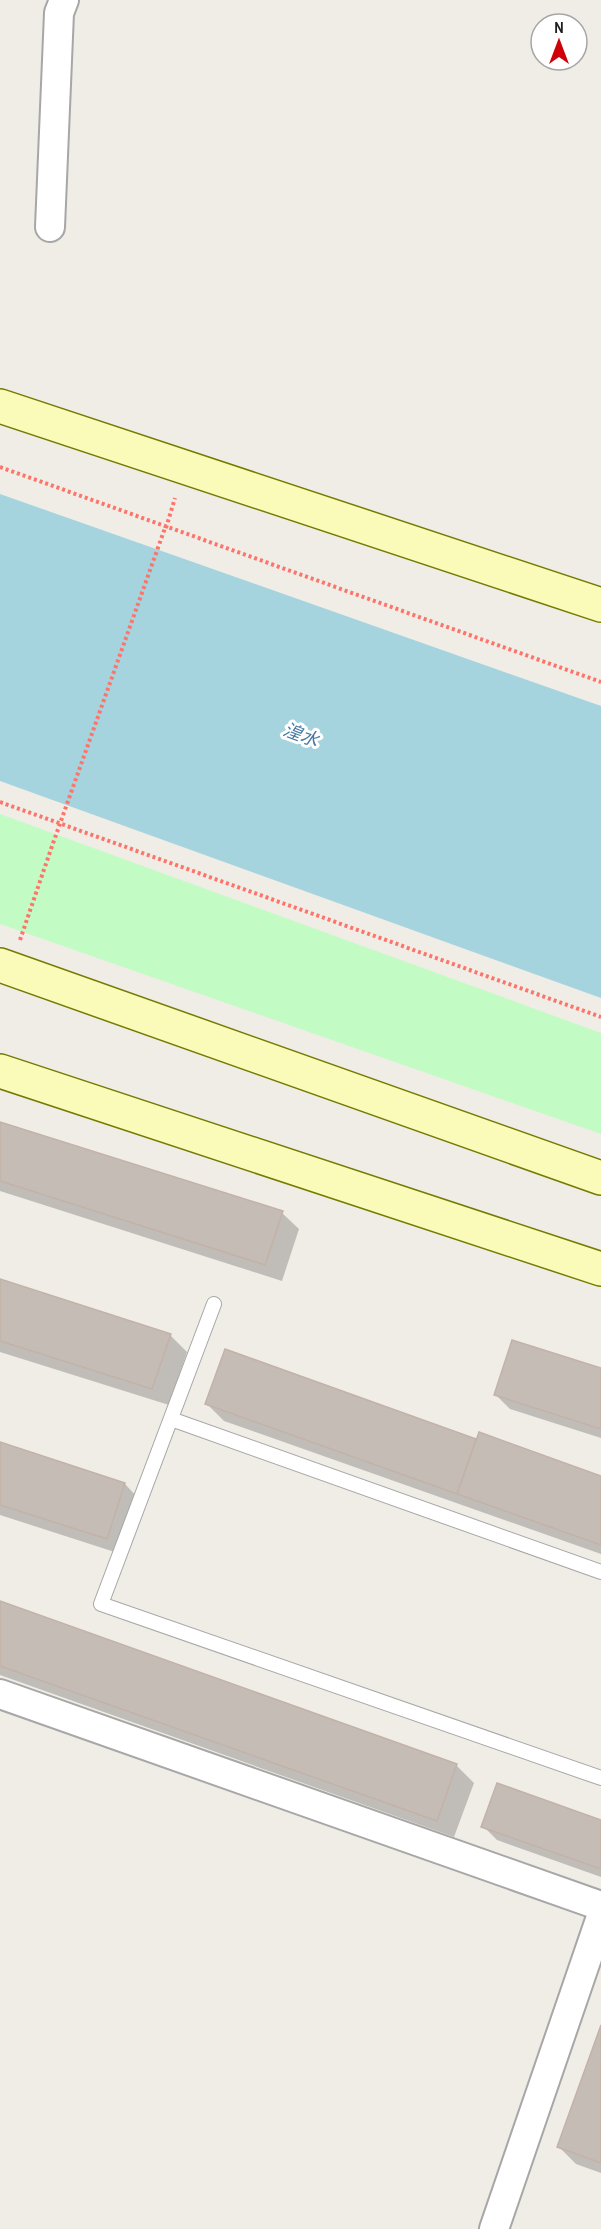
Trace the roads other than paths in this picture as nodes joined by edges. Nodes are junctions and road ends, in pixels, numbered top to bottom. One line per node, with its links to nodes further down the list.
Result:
1 (64, 0): 2 (street)
2 (50, 227)
3 (0, 406): 4 (main road)
4 (601, 605)
5 (5, 967): 7 (main road)
6 (0, 1071): 8 (main road)
7 (601, 1178)
8 (601, 1269)
9 (214, 1304): 10 (lane)
10 (171, 1419): 11 (lane); 13 (lane)
11 (601, 1572)
12 (0, 1694): 14 (street)
13 (601, 1778)
14 (601, 1906)
15 (601, 1917): 16 (street)
16 (494, 2229)

